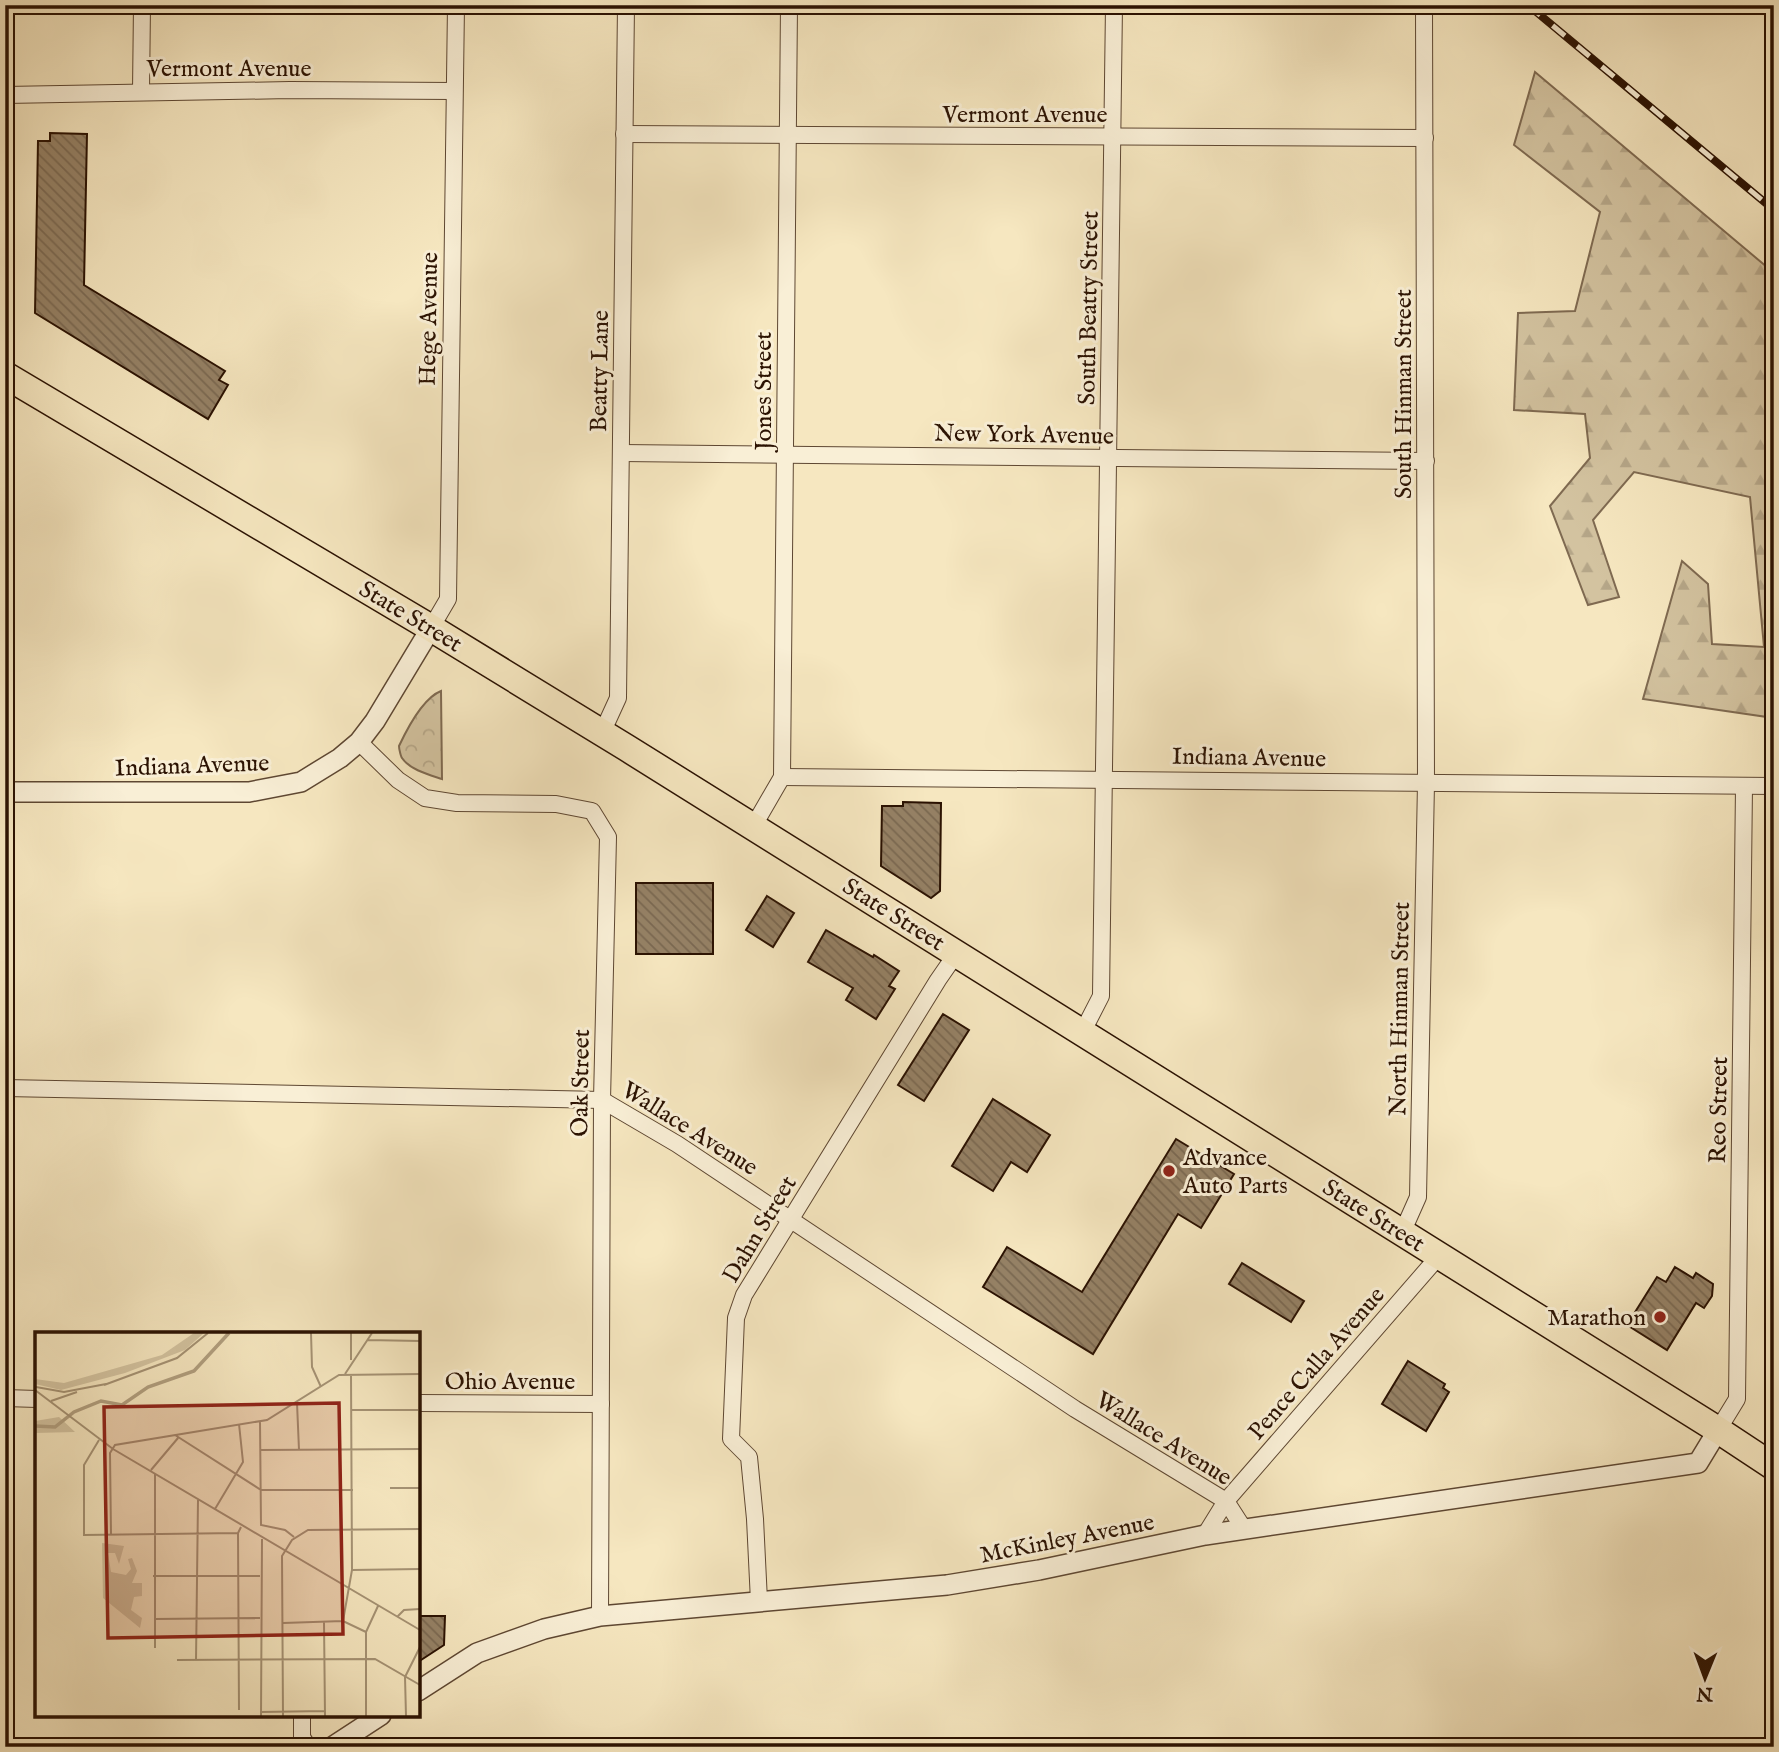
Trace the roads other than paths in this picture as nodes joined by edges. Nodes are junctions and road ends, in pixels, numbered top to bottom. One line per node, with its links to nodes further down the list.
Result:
1 (142, 5): 8 (street)
2 (456, 5): 7 (street, Hege Avenue)
3 (626, 5): 10 (street, Beatty Lane)
4 (789, 5): 11 (street, Jones Street)
5 (1114, 5): 12 (street, South Beatty Street)
6 (1424, 5): 13 (street, South Hinman Street)
7 (454, 91): 8 (street, Vermont Avenue); 19 (street, Hege Avenue)
8 (141, 92): 9 (street, Vermont Avenue)
9 (5, 95)
10 (624, 134): 11 (street, Vermont Avenue); 15 (street, Beatty Lane)
11 (788, 135): 12 (street, Vermont Avenue); 16 (street, Jones Street)
12 (1113, 137): 13 (street, Vermont Avenue); 17 (street, South Beatty Street)
13 (1425, 138): 18 (street, South Hinman Street)
14 (5, 375): 19 (highway, State Street)
15 (621, 453): 16 (street, New York Avenue); 20 (street, Beatty Lane)
16 (785, 454): 17 (street, New York Avenue); 22 (street, Jones Street)
17 (1109, 457): 18 (street, New York Avenue); 23 (street, South Beatty Street)
18 (1426, 461): 24 (street, South Hinman Street)
19 (431, 628): 20 (highway, State Street); 21 (street, Indiana Avenue)
20 (602, 733): 28 (highway, State Street)
21 (359, 742): 27 (street, Indiana Avenue); 32 (street, Oak Street)
22 (782, 777): 23 (street, Indiana Avenue); 28 (street)
23 (1105, 780): 24 (street, Indiana Avenue); 30 (street, South Beatty Street)
24 (1426, 783): 25 (street, Indiana Avenue); 34 (street, North Hinman Street)
25 (1744, 786): 26 (street, Indiana Avenue); 40 (street, Reo Street)
26 (1774, 786)
27 (5, 792)
28 (753, 827): 29 (highway, State Street)
29 (956, 954): 30 (highway, State Street); 33 (street, Dahn Street)
30 (1082, 1033): 34 (highway, State Street)
31 (5, 1088): 32 (street, Wallace Avenue)
32 (602, 1100): 33 (street, Wallace Avenue); 39 (street, Oak Street)
33 (791, 1219): 42 (street, Wallace Avenue); 45 (street, Dahn Street)
34 (1402, 1233): 35 (highway, State Street)
35 (1439, 1256): 40 (highway, State Street); 42 (street, Pence Calla Avenue)
36 (5, 1398): 37 (street)
37 (35, 1399)
38 (420, 1403): 39 (street, Ohio Avenue)
39 (601, 1404): 46 (street, Oak Street)
40 (1718, 1430): 41 (highway, State Street); 43 (street, McKinley Avenue)
41 (1774, 1467)
42 (1226, 1501): 43 (street, Wallace Avenue); 44 (street, Pence Calla Avenue)
43 (1244, 1529): 44 (street, McKinley Avenue)
44 (1205, 1535): 45 (street, McKinley Avenue)
45 (759, 1601): 46 (street, McKinley Avenue)
46 (600, 1616): 47 (street, McKinley Avenue)
47 (420, 1690)
48 (302, 1717): 50 (street)
49 (378, 1717): 51 (street)
50 (308, 1747)
51 (332, 1747)

